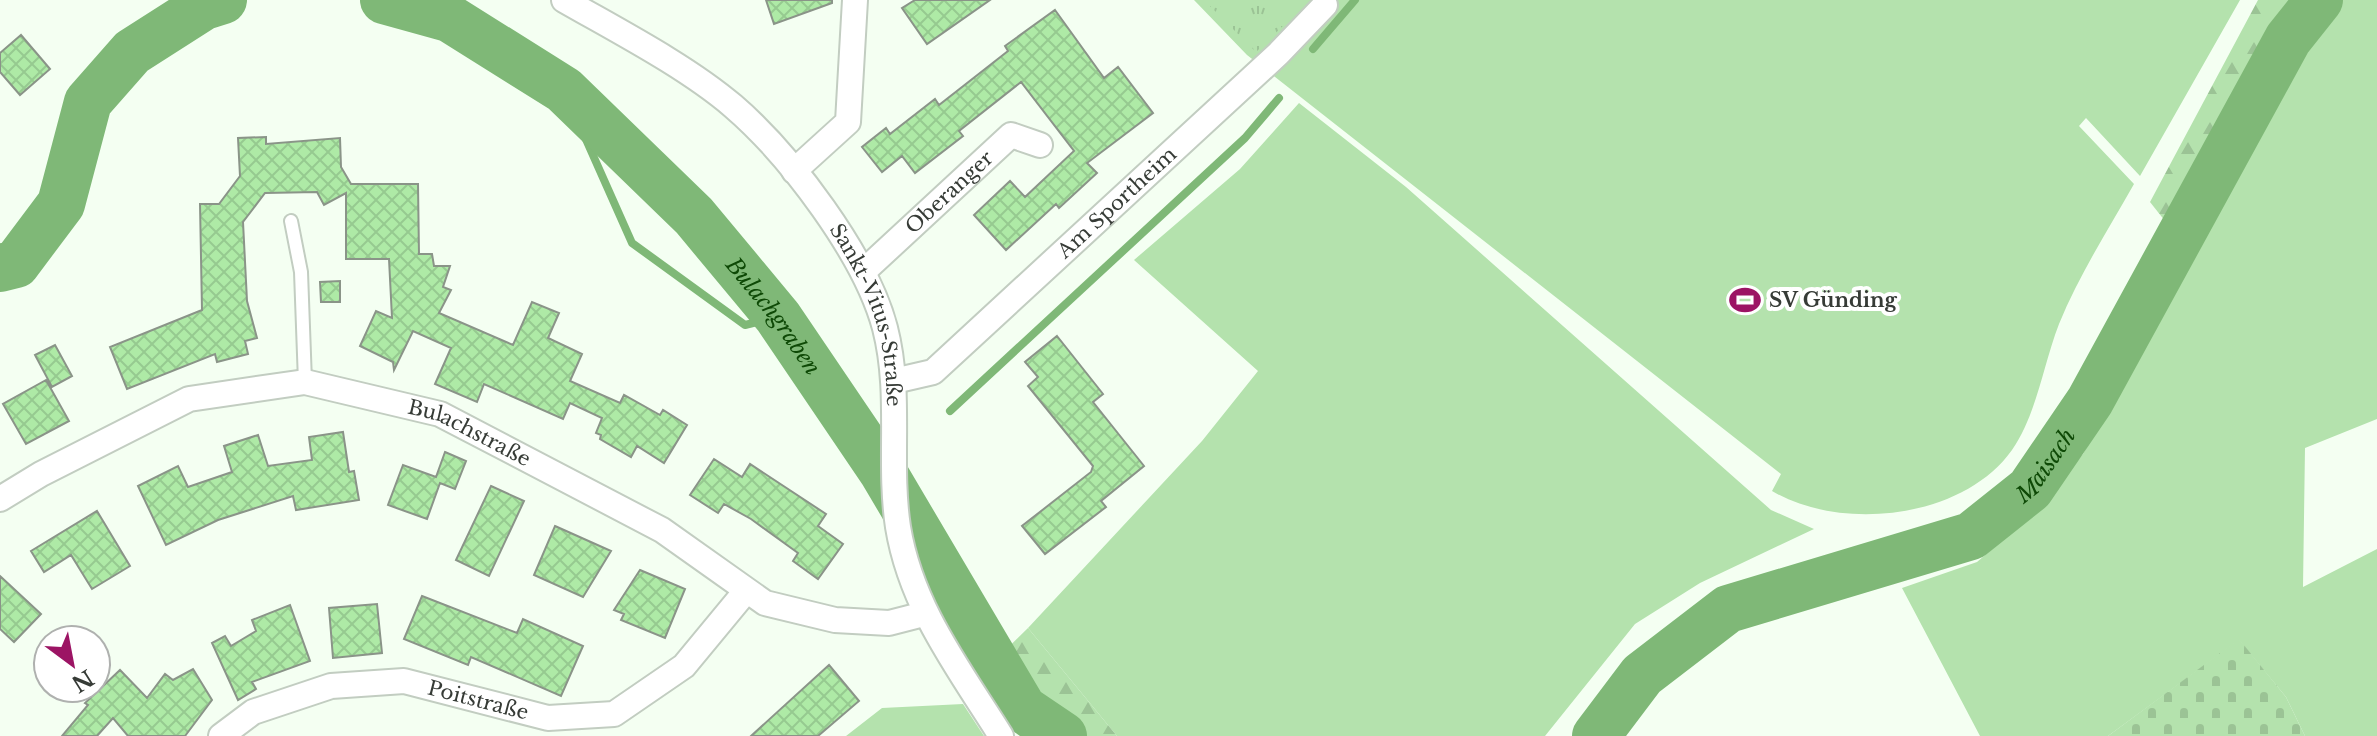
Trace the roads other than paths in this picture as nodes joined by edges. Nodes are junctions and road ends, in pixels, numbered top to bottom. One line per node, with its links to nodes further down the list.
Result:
1 (564, 0): 5 (street, Sankt-Vitus-Straße)
2 (855, 0): 5 (street)
3 (1325, 5): 8 (street, Am Sportheim)
4 (1040, 145): 7 (street, Oberanger)
5 (794, 171): 7 (street, Sankt-Vitus-Straße)
6 (291, 221): 9 (lane)
7 (864, 271): 8 (street, Sankt-Vitus-Straße)
8 (894, 381): 12 (street, Sankt-Vitus-Straße)
9 (305, 382): 10 (street, Bulachstraße); 11 (street, Bulachstraße)
10 (0, 499)
11 (746, 591): 12 (street, Bulachstraße); 13 (street)
12 (924, 614): 16 (street, Sankt-Vitus-Straße)
13 (614, 714): 14 (street, Poitstraße); 15 (street)
14 (221, 736)
15 (599, 736)
16 (1001, 736)

